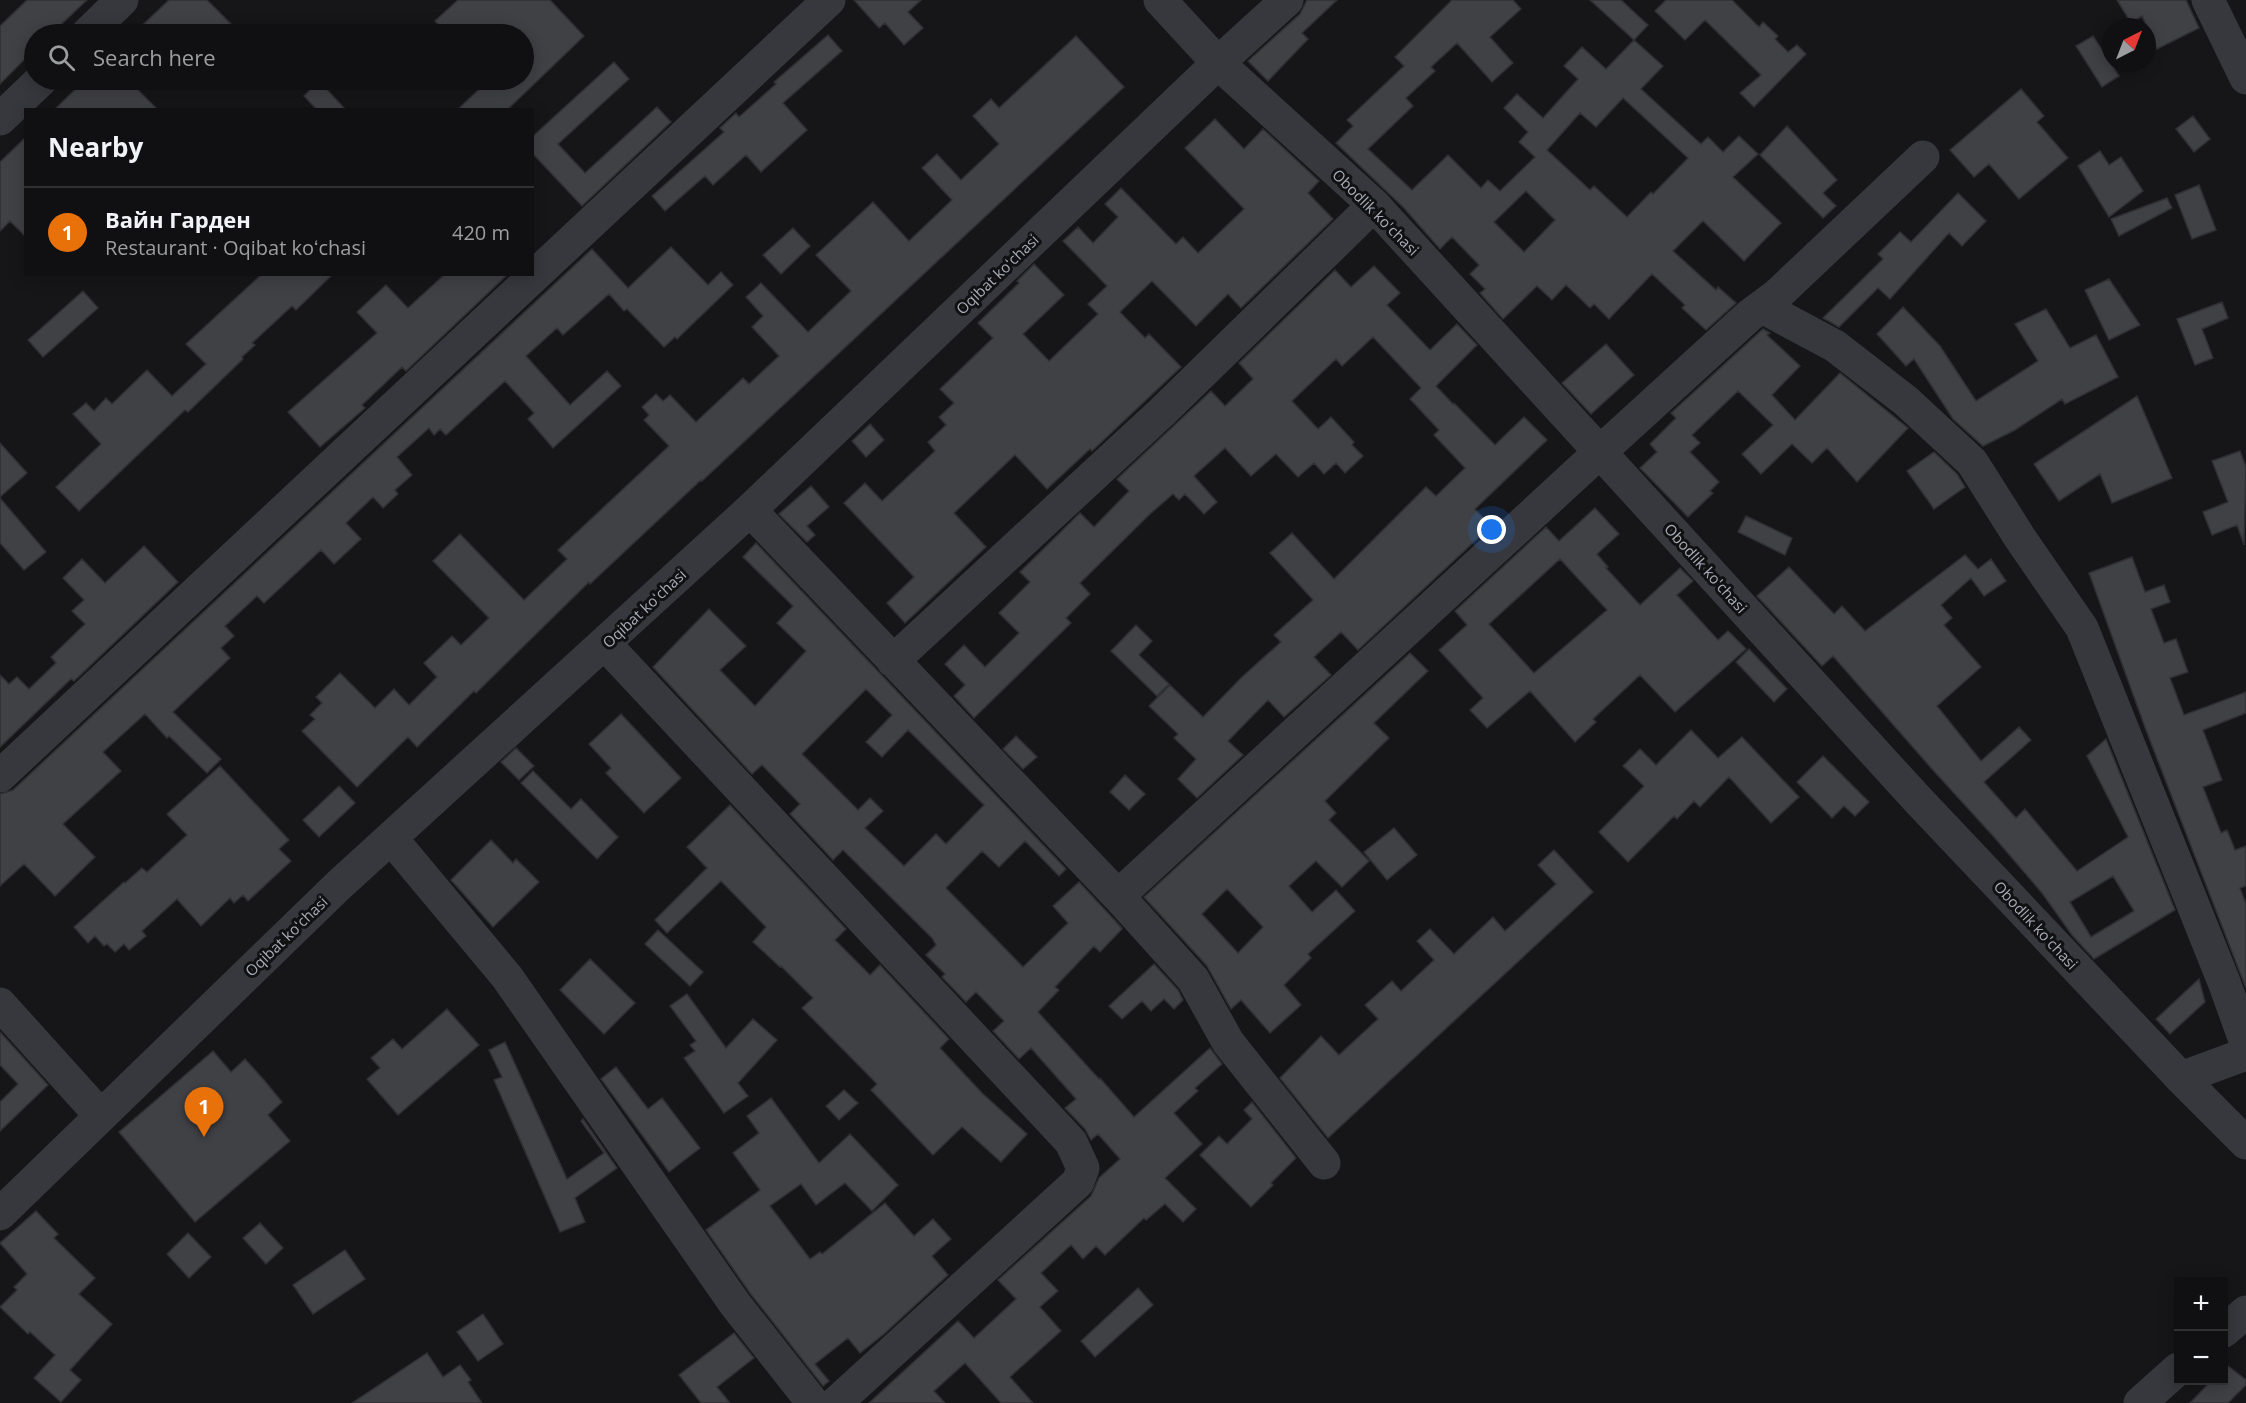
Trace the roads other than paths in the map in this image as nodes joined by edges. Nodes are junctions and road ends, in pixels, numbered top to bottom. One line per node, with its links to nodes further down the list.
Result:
1 (122, 0): 6 (street)
2 (829, 0): 18 (street)
3 (1160, 0): 7 (street, Obodlik ko'chasi)
4 (1287, 0): 7 (street, Oqibat koʻchasi)
5 (2208, 0): 8 (street)
6 (97, 24)
7 (1218, 63): 12 (street, Obodlik ko'chasi); 15 (street, Oqibat koʻchasi)
8 (2246, 78)
9 (30, 90): 10 (street)
10 (0, 119)
11 (1923, 157): 13 (street)
12 (1374, 205): 14 (street, Obodlik ko'chasi); 17 (street)
13 (1762, 307): 14 (street); 22 (street)
14 (1600, 452): 20 (street); 24 (street, Obodlik ko'chasi)
15 (750, 510): 16 (street, Oqibat koʻchasi); 17 (street)
16 (605, 644): 19 (street, Oqibat koʻchasi); 33 (street)
17 (893, 661): 20 (street)
18 (0, 776)
19 (391, 838): 25 (street, Oqibat koʻchasi); 32 (street)
20 (1118, 896): 27 (street)
21 (0, 1004): 25 (street)
22 (2246, 1043)
23 (2246, 1054): 24 (street)
24 (2181, 1078): 26 (street, Obodlik ko'chasi)
25 (101, 1116): 28 (street, Oqibat koʻchasi)
26 (2246, 1143)
27 (1324, 1163)
28 (0, 1214)
29 (2246, 1312): 30 (street)
30 (2228, 1327)
31 (2174, 1373): 34 (street)
32 (813, 1403)
33 (836, 1403)
34 (2140, 1403)

